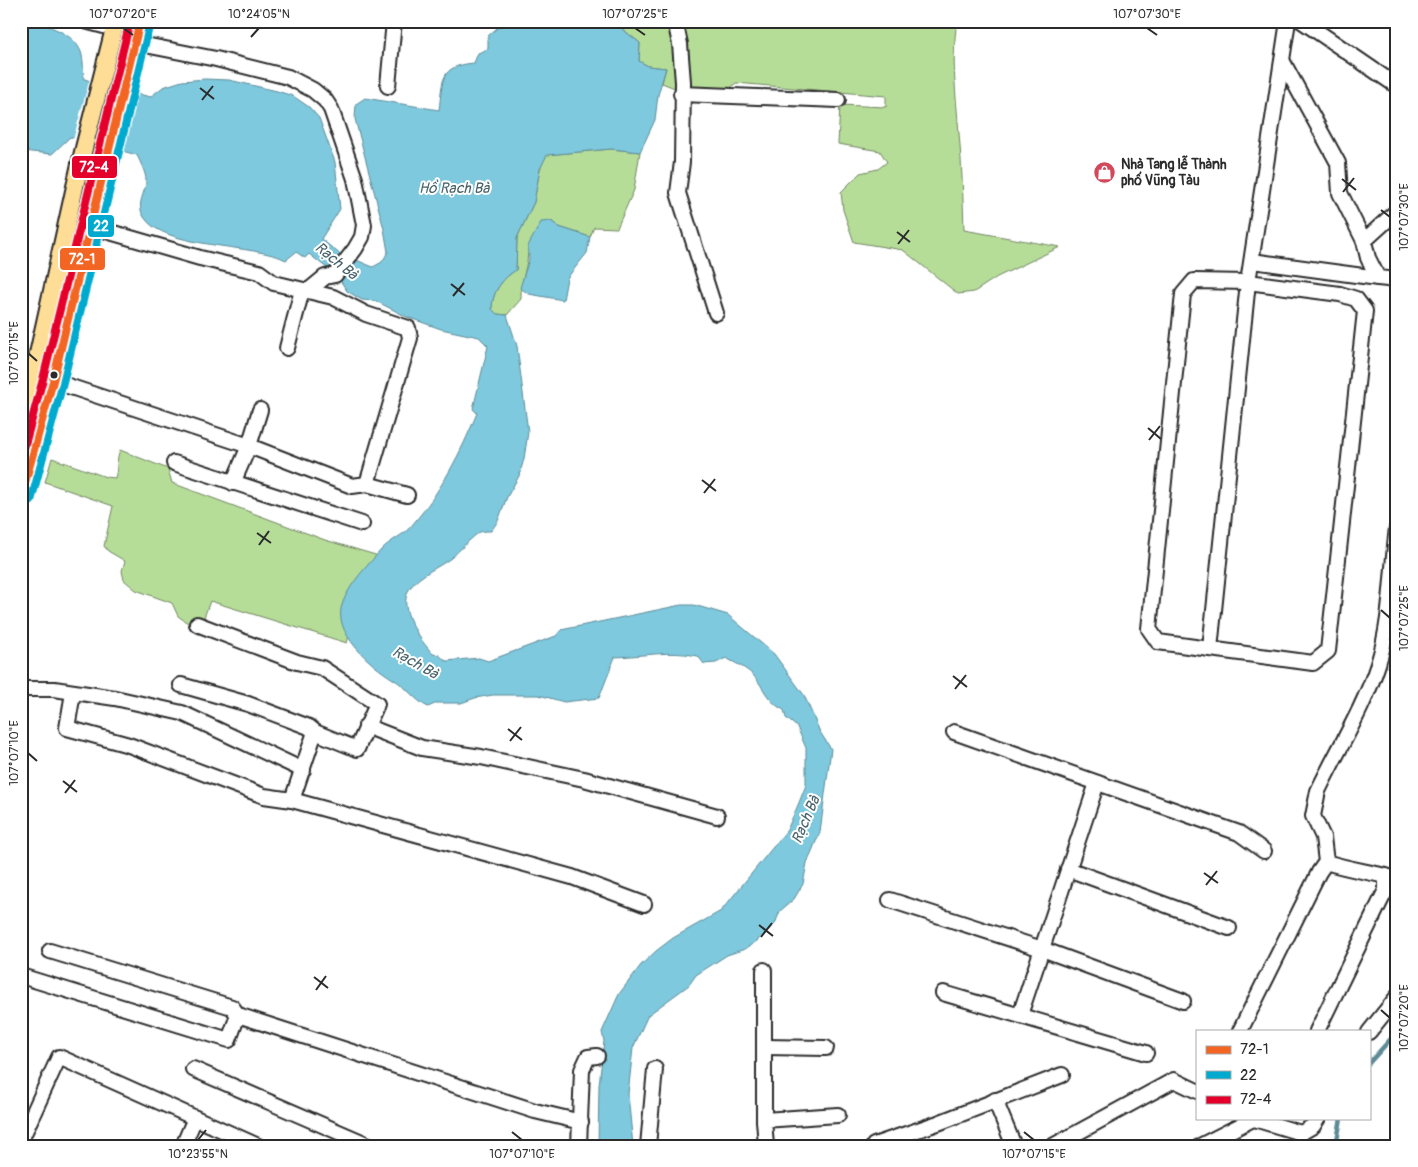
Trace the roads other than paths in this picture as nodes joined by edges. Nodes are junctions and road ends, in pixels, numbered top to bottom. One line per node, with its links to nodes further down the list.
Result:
1 (85, 21): 7 (street)
2 (140, 21): 8 (main road)
3 (394, 21): 10 (street)
4 (675, 21): 12 (street)
5 (1288, 21): 9 (street)
6 (1302, 21): 11 (street)
7 (116, 25): 24 (main road)
8 (135, 43): 15 (main road); 21 (street)
9 (1283, 62): 16 (street); 17 (street)
10 (388, 86)
11 (1397, 86)
12 (681, 94): 13 (street); 22 (street)
13 (838, 100)
14 (1397, 211): 16 (street)
15 (90, 226): 21 (street); 25 (main road)
16 (1364, 241): 18 (street)
17 (1252, 261): 18 (street); 20 (street)
18 (1378, 278): 19 (street)
19 (1397, 280)
20 (1248, 282): 37 (street); 37 (street); 37 (street)
21 (305, 291): 23 (street); 31 (street)
22 (716, 314)
23 (287, 348)
24 (28, 367): 25 (street); 27 (main road)
25 (53, 381): 28 (street); 33 (main road)
26 (260, 410): 28 (street)
27 (21, 431)
28 (249, 446): 30 (street); 31 (street)
29 (174, 463): 30 (street)
30 (233, 483): 34 (street)
31 (367, 484): 32 (street)
32 (407, 496)
33 (21, 498)
34 (362, 524)
35 (1397, 528): 49 (street)
36 (197, 624): 41 (street)
37 (1210, 649)
38 (181, 685): 42 (street)
39 (21, 689): 40 (street)
40 (74, 693): 44 (street); 46 (street)
41 (366, 726): 42 (street); 47 (street)
42 (315, 732): 44 (street)
43 (954, 732): 45 (street)
44 (302, 770): 46 (street)
45 (1097, 783): 48 (street); 50 (street)
46 (292, 800): 53 (street)
47 (717, 816)
48 (1264, 851)
49 (1326, 862): 51 (street); 64 (street)
50 (1068, 870): 54 (street); 55 (street)
51 (1392, 878): 65 (street)
52 (890, 900): 55 (street)
53 (644, 904)
54 (1229, 928)
55 (1042, 949): 61 (street); 63 (street)
56 (50, 951): 62 (street)
57 (764, 970): 67 (street)
58 (21, 976): 62 (street)
59 (943, 993): 63 (street)
60 (1397, 997): 66 (street)
61 (1183, 1001)
62 (238, 1015): 82 (street)
63 (1020, 1016): 69 (street)
64 (1240, 1030)
65 (1317, 1030)
66 (1370, 1031)
67 (764, 1047): 68 (street); 78 (street)
68 (826, 1048)
69 (1146, 1053)
70 (597, 1056): 82 (street)
71 (193, 1069): 88 (street)
72 (655, 1069): 90 (street)
73 (1062, 1075): 75 (street)
74 (1196, 1091): 93 (street)
75 (995, 1100): 85 (street); 92 (street)
76 (838, 1115): 78 (street)
77 (195, 1118): 84 (street); 86 (street); 87 (street)
78 (764, 1120): 91 (street)
79 (1250, 1120): 94 (street)
80 (1259, 1120): 83 (street)
81 (1317, 1120): 83 (street)
82 (581, 1122): 89 (street)
83 (1274, 1122)
84 (21, 1140)
85 (874, 1145)
86 (183, 1146)
87 (258, 1146)
88 (372, 1146)
89 (579, 1146)
90 (648, 1146)
91 (766, 1146)
92 (1014, 1146)
93 (1054, 1146)
94 (1200, 1146)

